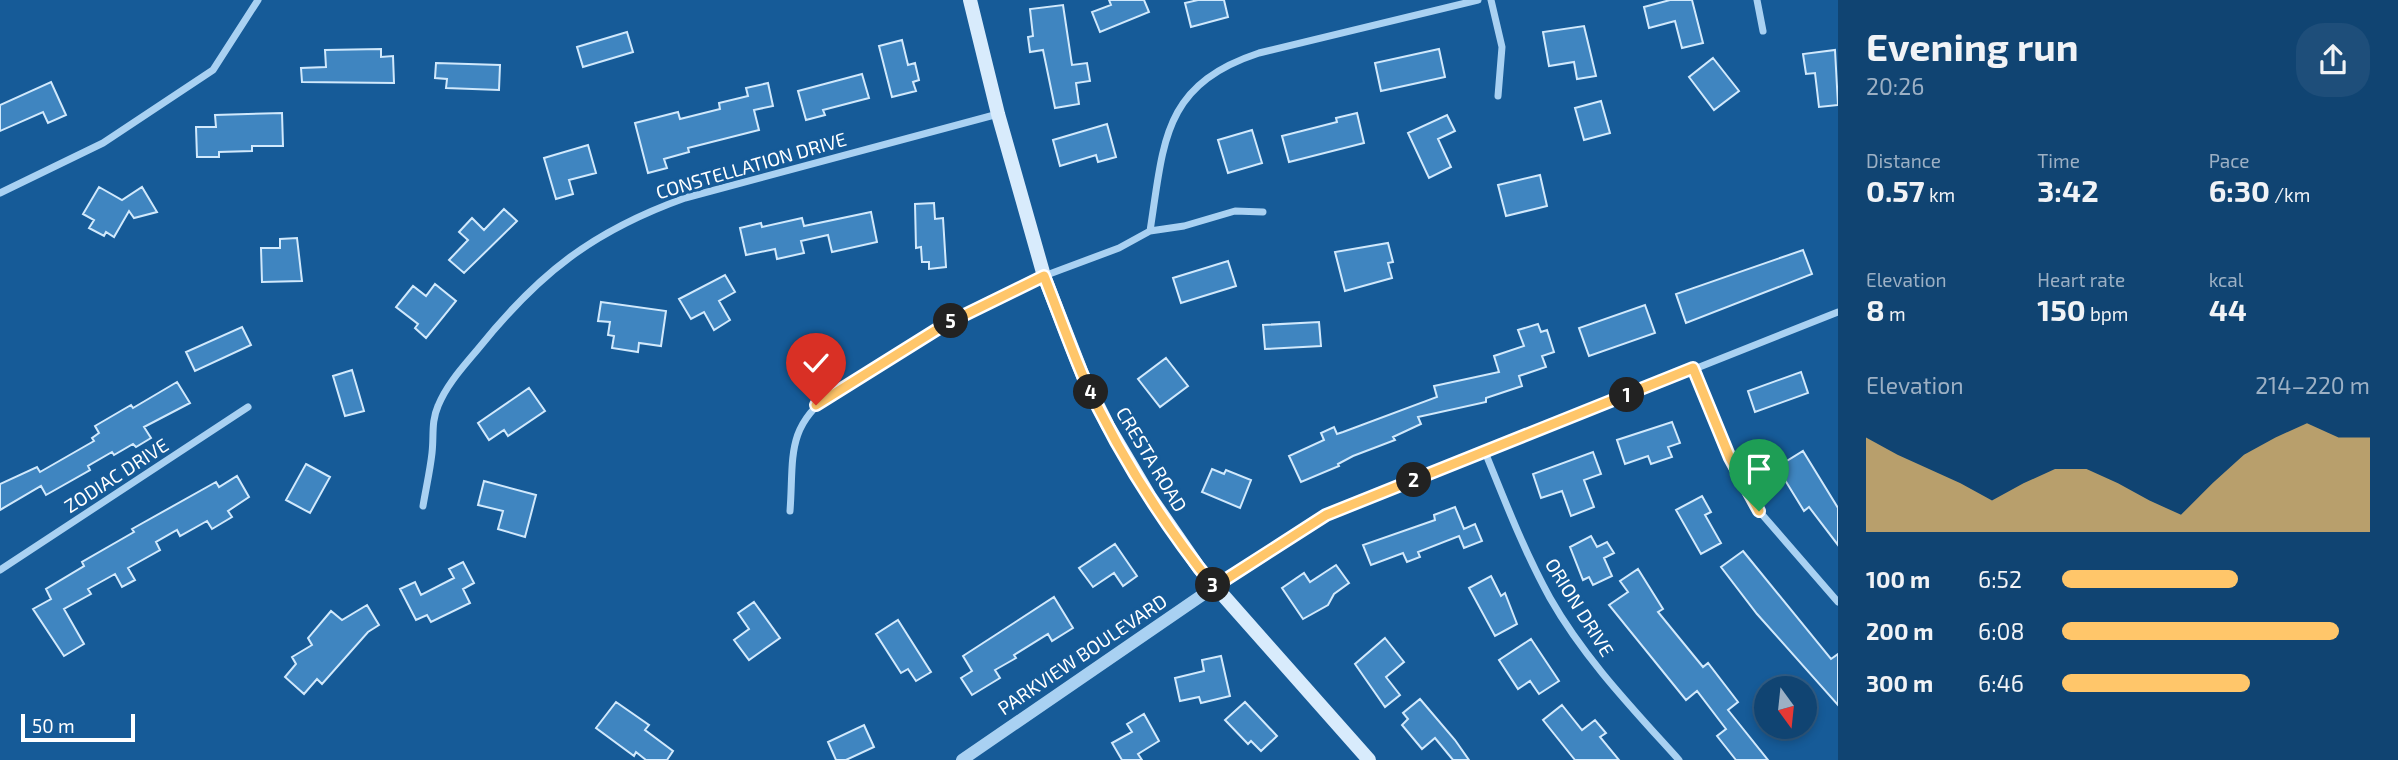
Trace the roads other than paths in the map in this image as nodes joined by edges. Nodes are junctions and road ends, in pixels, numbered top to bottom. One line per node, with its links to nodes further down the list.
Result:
1 (258, 0): 9 (street)
2 (970, 0): 8 (main road, CRESTA ROAD)
3 (1478, 0): 11 (street)
4 (1491, 0): 7 (street)
5 (1757, 0): 6 (street)
6 (1763, 31)
7 (1499, 96)
8 (998, 114): 12 (main road, CRESTA ROAD); 17 (street, CONSTELLATION DRIVE)
9 (0, 193)
10 (1263, 212): 11 (street)
11 (1150, 231): 12 (street)
12 (1044, 276): 18 (street); 20 (main road, CRESTA ROAD)
13 (1838, 312): 14 (street, PARKVIEW BOULEVARD)
14 (1693, 368): 16 (street, PARKVIEW BOULEVARD); 21 (street)
15 (248, 407): 19 (street, ZODIAC DRIVE)
16 (1485, 452): 20 (street, PARKVIEW BOULEVARD); 24 (street, ORION DRIVE)
17 (423, 506)
18 (790, 511)
19 (0, 570)
20 (1214, 587): 22 (street, PARKVIEW BOULEVARD); 23 (main road, CRESTA ROAD)
21 (1838, 602)
22 (962, 760)
23 (1369, 760)
24 (1679, 760)

